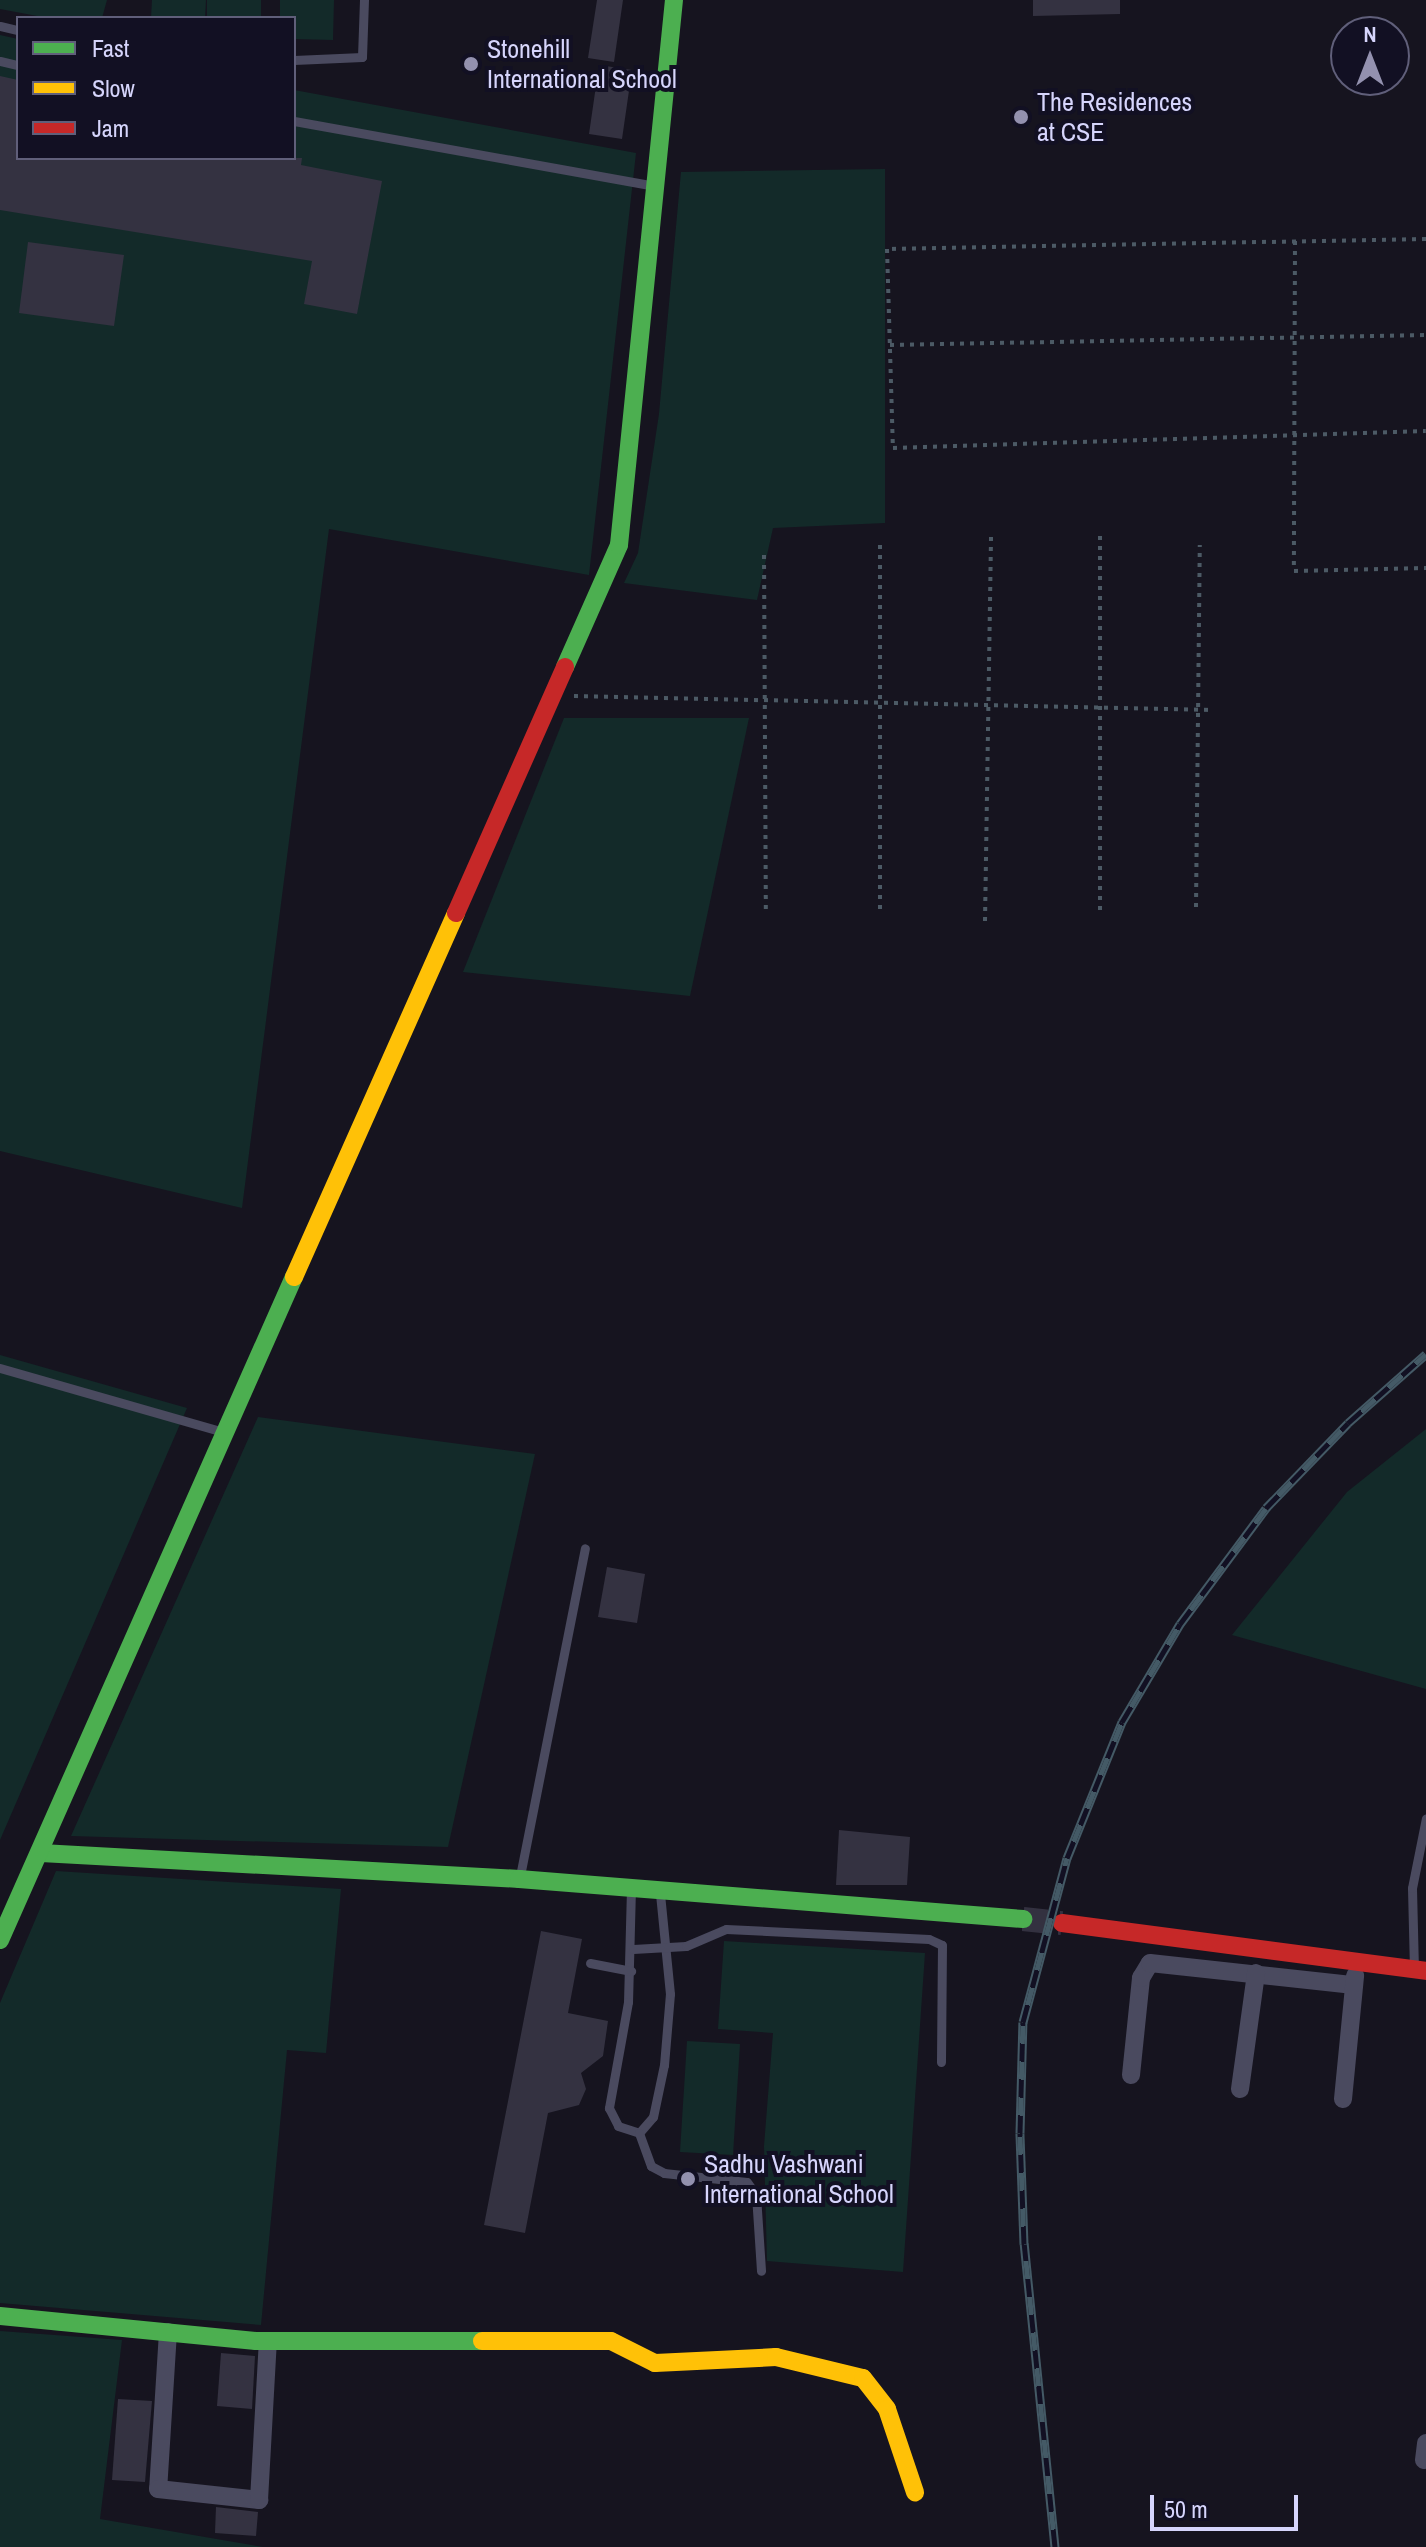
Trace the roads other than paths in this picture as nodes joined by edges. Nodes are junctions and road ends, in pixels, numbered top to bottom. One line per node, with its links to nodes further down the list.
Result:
1 (364, 0): 3 (lane)
2 (674, 0): 5 (street)
3 (296, 60)
4 (296, 121): 5 (lane)
5 (655, 186): 7 (street)
6 (0, 1368): 7 (lane)
7 (226, 1433): 10 (street)
8 (585, 1548): 11 (lane)
9 (1426, 1818): 21 (lane)
10 (41, 1853): 11 (street); 16 (street)
11 (519, 1879): 12 (street)
12 (631, 1888): 13 (street); 17 (lane)
13 (660, 1890): 14 (street); 18 (lane)
14 (1023, 1919)
15 (1062, 1923): 20 (street)
16 (0, 1940)
17 (633, 1949): 18 (lane); 22 (lane)
18 (662, 1950): 25 (lane); 29 (lane)
19 (590, 1963): 22 (lane)
20 (1356, 1965): 21 (street); 24 (street)
21 (1420, 1970)
22 (631, 1971): 29 (lane)
23 (1256, 1973): 24 (street); 26 (street); 27 (street)
24 (1354, 1985): 28 (street)
25 (941, 2062)
26 (1131, 2075)
27 (1240, 2089)
28 (1343, 2099)
29 (639, 2133): 30 (lane)
30 (761, 2271)
31 (0, 2316): 32 (street)
32 (168, 2332): 33 (street); 33 (street)
33 (268, 2341): 34 (street)
34 (915, 2492)

